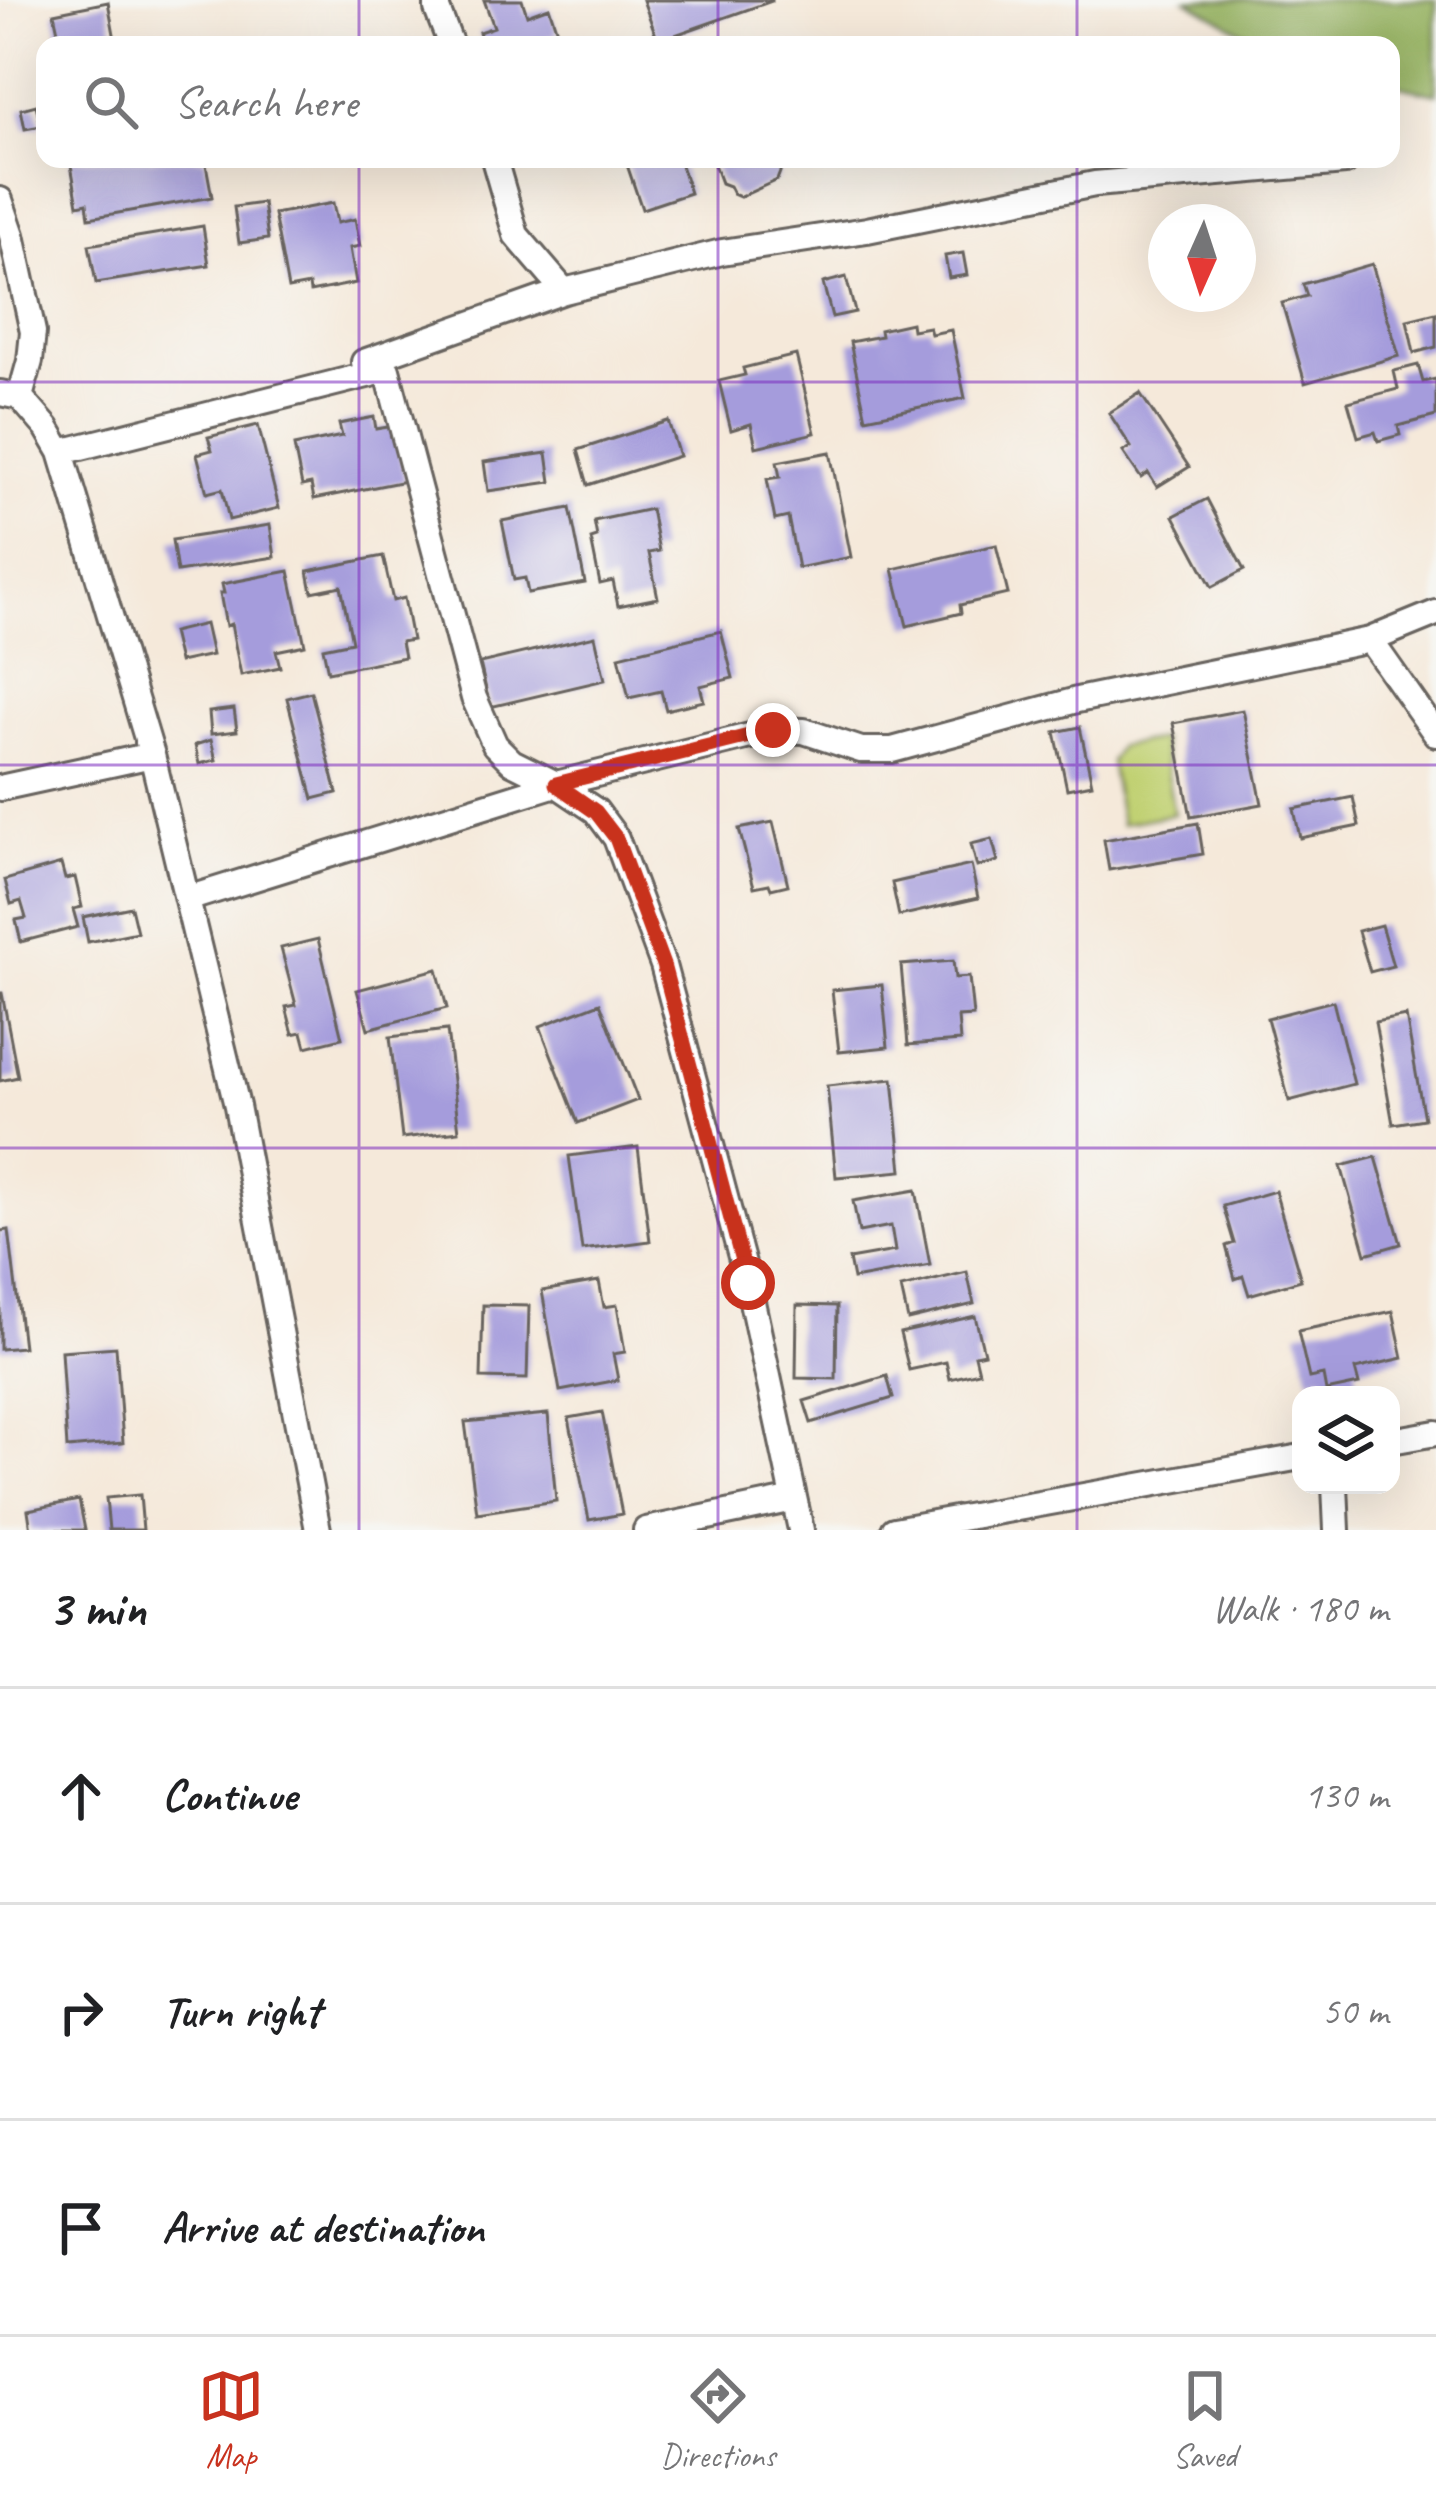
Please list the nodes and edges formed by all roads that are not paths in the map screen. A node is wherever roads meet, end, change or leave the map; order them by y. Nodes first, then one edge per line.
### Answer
1 (437, 0) edge
2 (448, 36) edge
3 (497, 168) edge
4 (1277, 168) edge
5 (0, 200) edge
6 (564, 291) junction
7 (10, 395) edge
8 (61, 452) junction
9 (1436, 613) edge
10 (1370, 640) junction
11 (1436, 734) edge
12 (152, 755) junction
13 (556, 784) junction
14 (0, 788) edge
15 (187, 899) junction
16 (1436, 1433) edge
17 (1400, 1439) edge
18 (1292, 1459) edge
19 (1335, 1494) edge
20 (794, 1499) junction
21 (318, 1530) edge
22 (646, 1530) edge
23 (801, 1530) edge
24 (894, 1530) edge
25 (1337, 1530) edge

1 - 2 street
3 - 6 street
4 - 6 street
5 - 7 street
6 - 8 street
7 - 8 street
8 - 12 street
8 - 13 street
9 - 10 street
10 - 11 street
10 - 13 street
12 - 14 street
12 - 15 street
13 - 15 street
13 - 20 street
15 - 21 street
16 - 17 street
18 - 24 street
19 - 25 street
20 - 22 street
20 - 23 street

